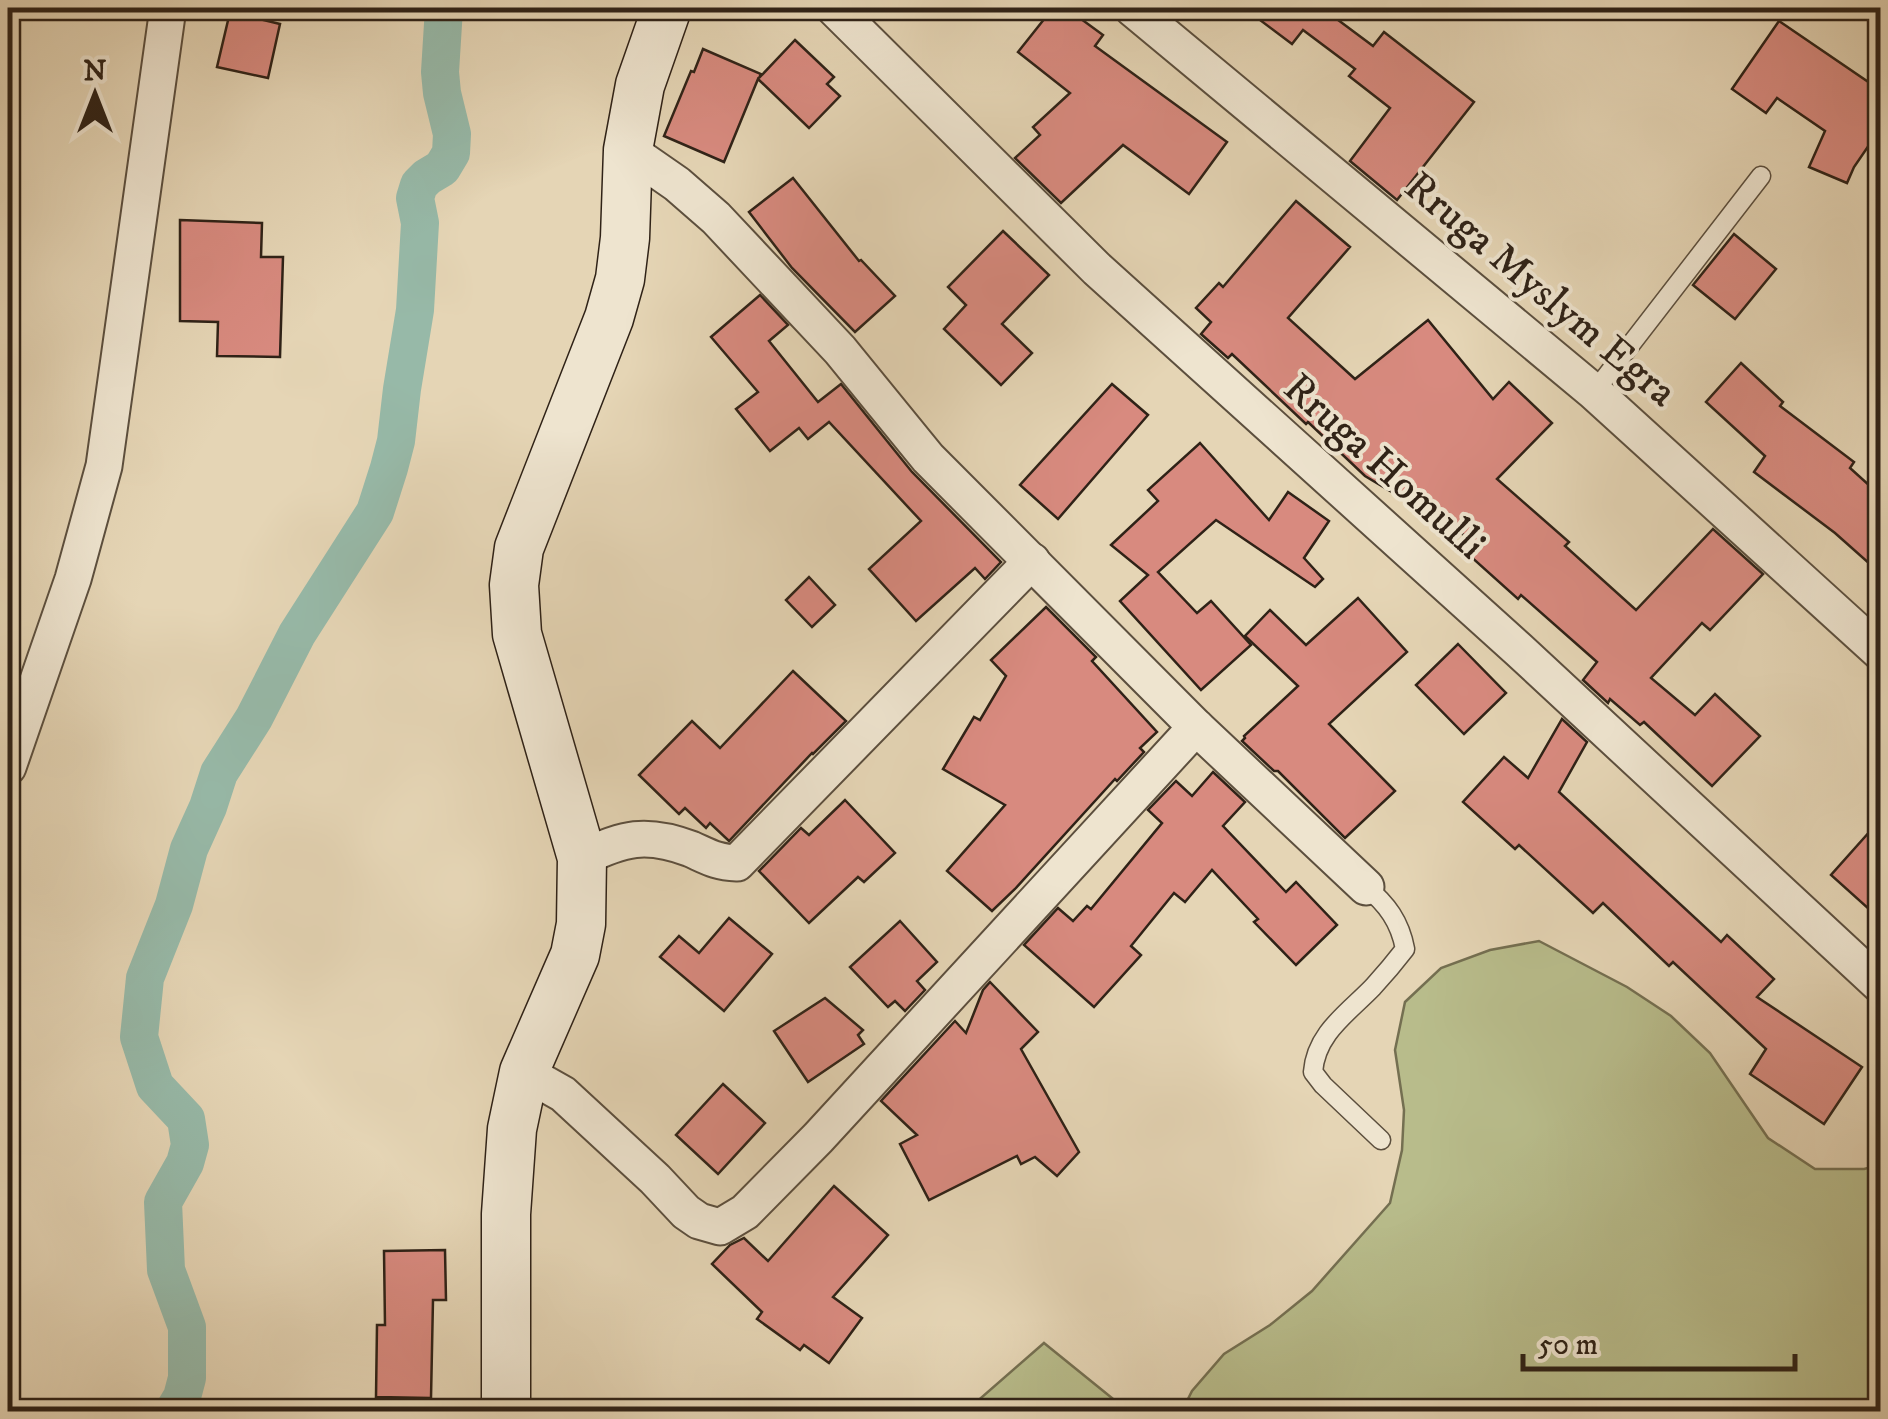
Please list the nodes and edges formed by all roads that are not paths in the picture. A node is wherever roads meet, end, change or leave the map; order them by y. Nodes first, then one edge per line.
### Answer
1 (168, 8) edge
2 (667, 8) edge
3 (834, 8) edge
4 (1132, 8) edge
5 (628, 150) junction
6 (1761, 176) dead end
7 (1594, 392) junction
8 (1032, 561) junction
9 (1880, 652) edge
10 (1196, 727) junction
11 (8, 767) edge
12 (582, 858) junction
13 (1366, 887) joint
14 (1880, 986) edge
15 (524, 1072) junction
16 (1381, 1140) dead end
17 (506, 1412) edge

1 - 11 street
2 - 5 street
3 - 14 street, Rruga Homulli
4 - 7 street, Rruga Myslym Egra
5 - 8 street
5 - 12 street
6 - 7 lane
7 - 9 street, Rruga Myslym Egra
8 - 10 street
8 - 12 street
10 - 13 street
10 - 15 street
12 - 15 street
13 - 16 lane
15 - 17 street

